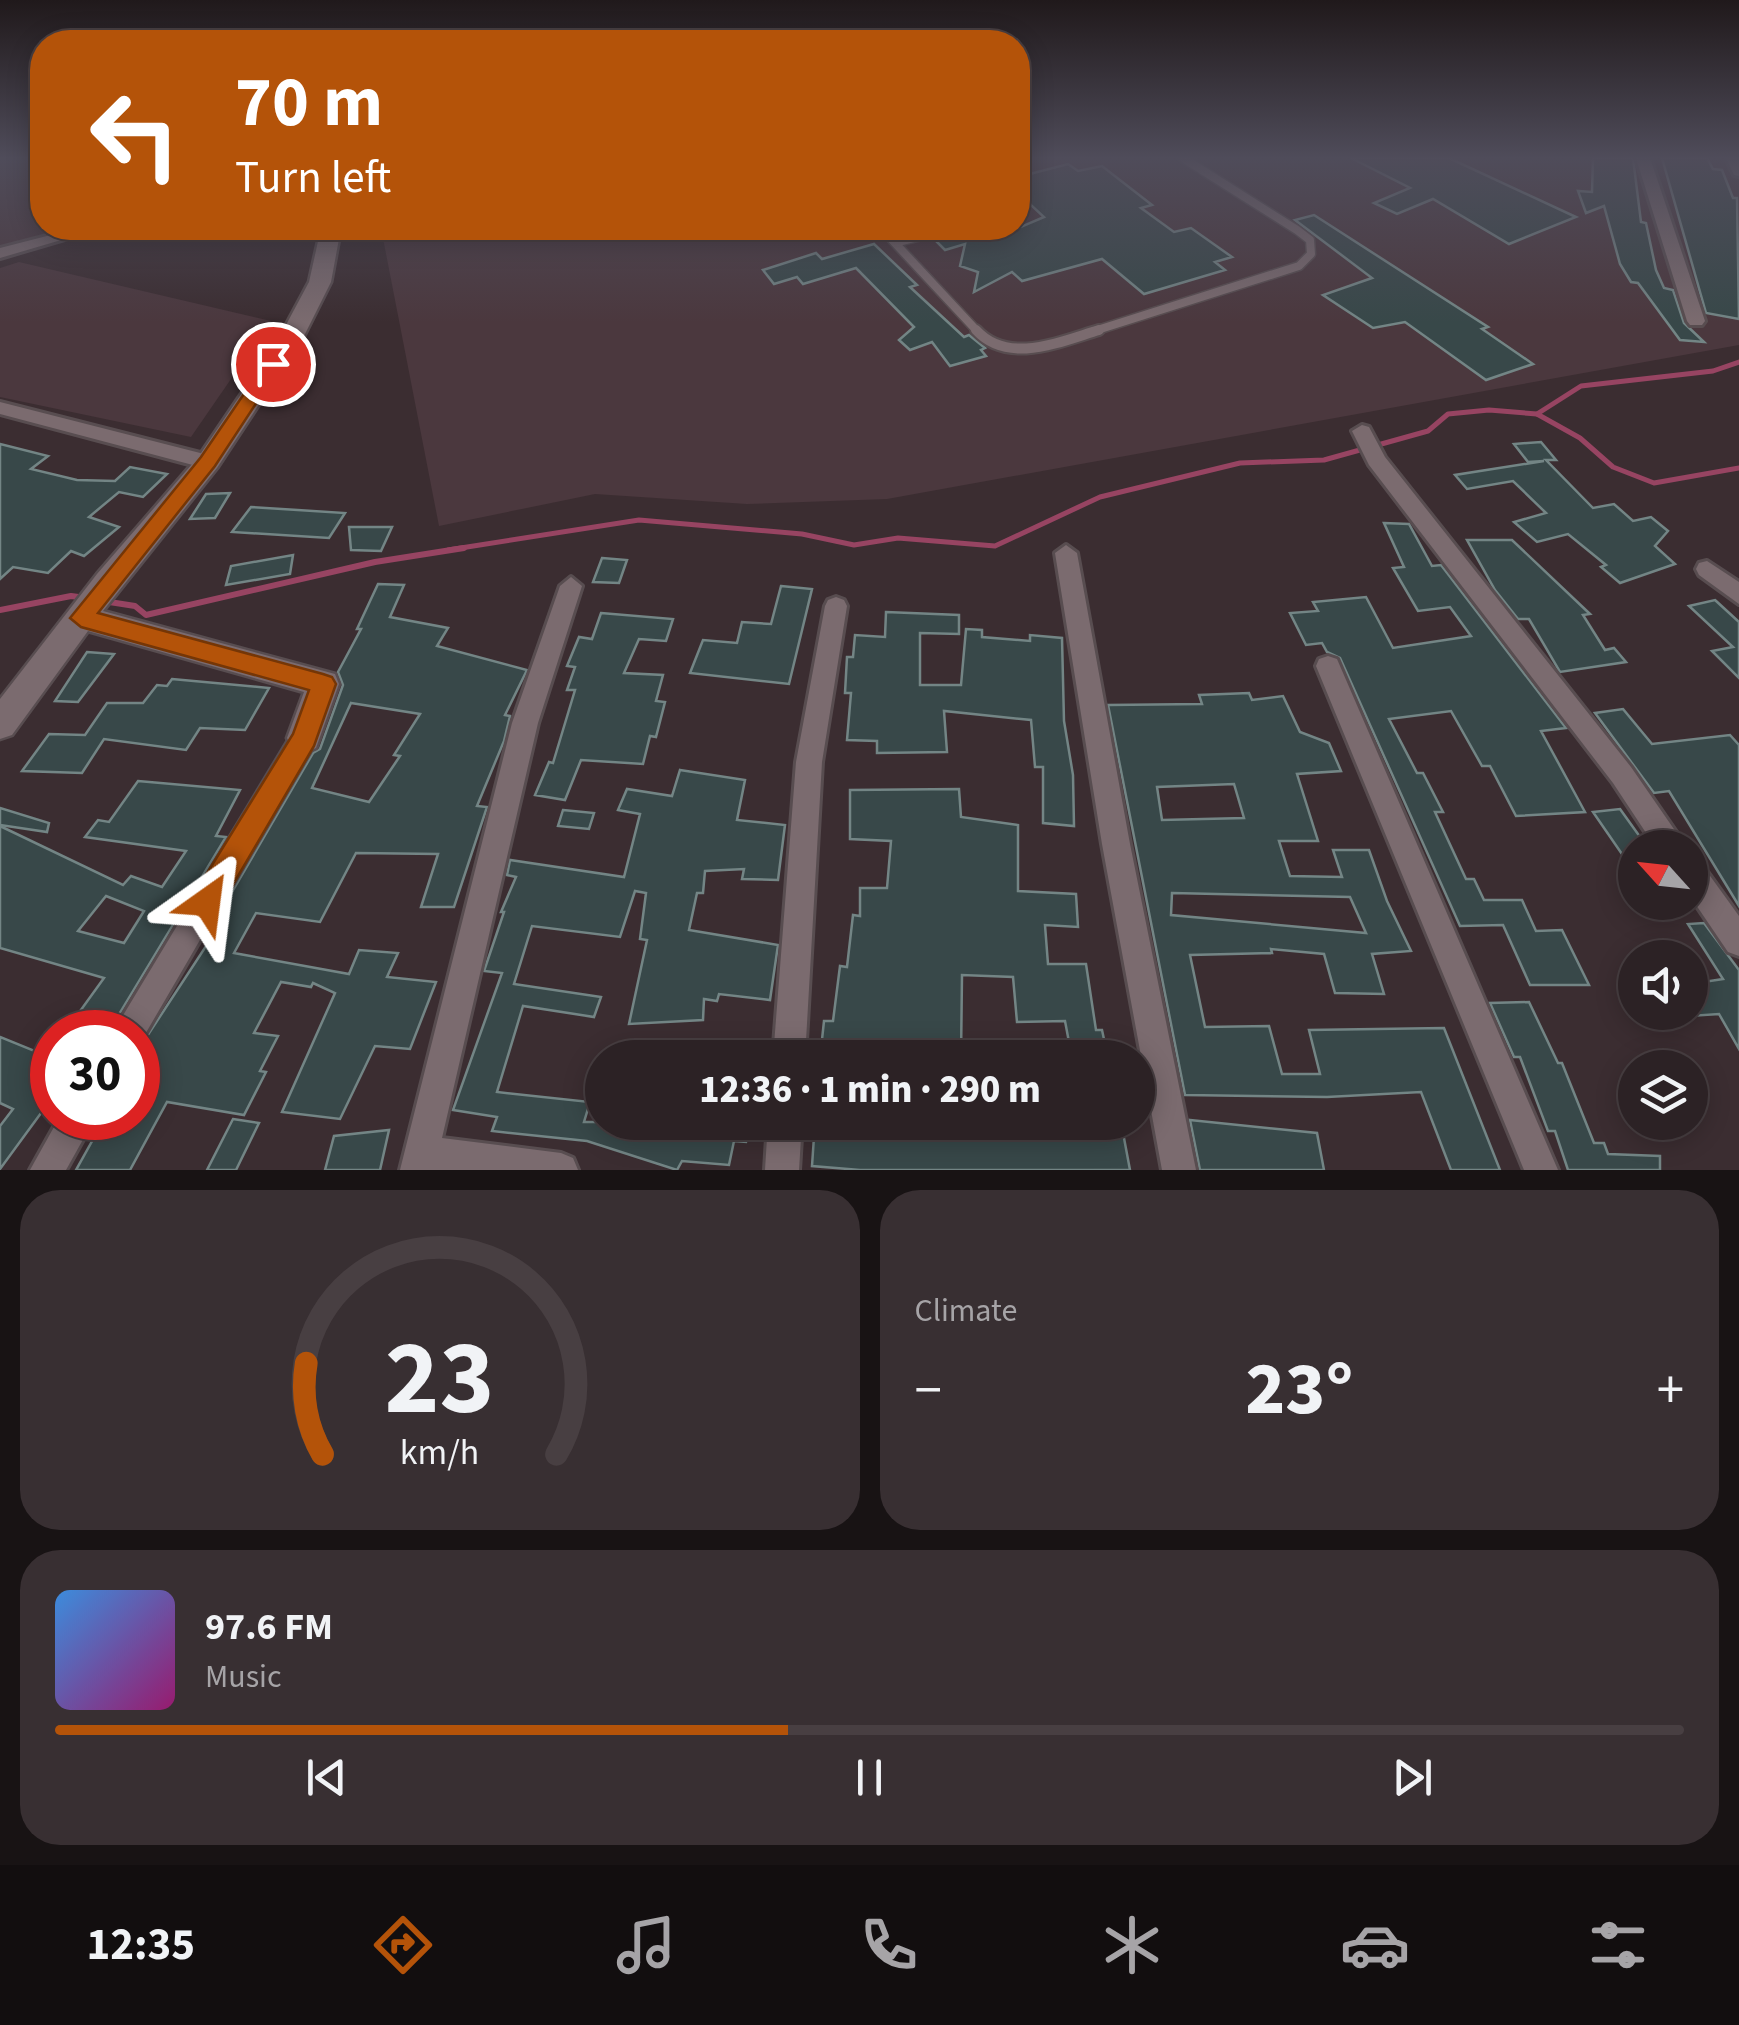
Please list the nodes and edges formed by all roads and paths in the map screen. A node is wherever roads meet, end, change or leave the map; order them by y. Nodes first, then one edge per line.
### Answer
1 (1269, 213) edge
2 (1660, 213) edge
3 (49, 240) edge
4 (329, 240) edge
5 (896, 240) edge
6 (906, 240) edge
7 (898, 242) junction
8 (0, 253) edge
9 (1696, 322) dead end
10 (0, 408) edge
11 (1362, 432) dead end
12 (208, 462) junction
13 (1066, 553) dead end
14 (1707, 569) dead end
15 (571, 586) dead end
16 (1739, 596) edge
17 (836, 606) dead end
18 (81, 618) junction
19 (1328, 666) dead end
20 (0, 724) edge
21 (304, 738) joint
22 (1660, 830) edge
23 (1708, 897) edge
24 (1739, 941) edge
25 (142, 1010) edge
26 (791, 1040) edge
27 (65, 1140) edge
28 (784, 1140) edge
29 (419, 1162) edge
30 (48, 1170) edge
31 (561, 1170) edge
32 (782, 1170) edge
33 (1179, 1170) edge
34 (1541, 1170) edge

1 - 7 lane
2 - 9 street
3 - 8 street
4 - 12 street
5 - 7 lane
6 - 7 lane
10 - 12 street
11 - 22 street
12 - 18 street
13 - 33 street
14 - 16 street
15 - 29 street
17 - 26 street
18 - 20 street
18 - 21 street
19 - 34 street
21 - 25 street
23 - 24 street
27 - 30 street
28 - 32 street
29 - 31 street

